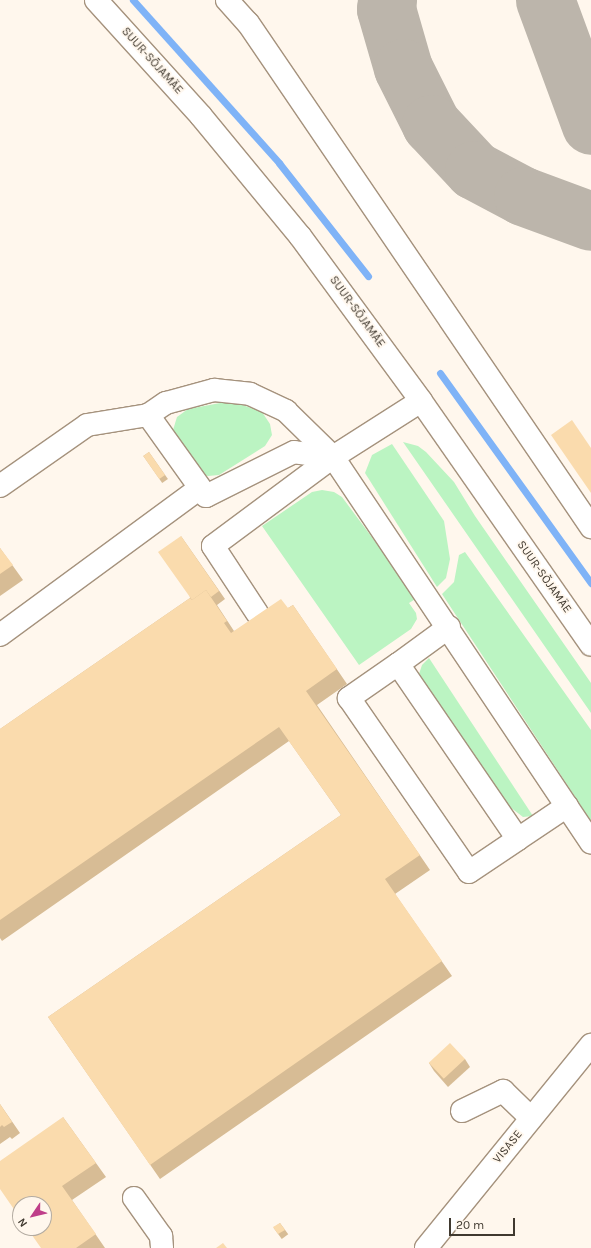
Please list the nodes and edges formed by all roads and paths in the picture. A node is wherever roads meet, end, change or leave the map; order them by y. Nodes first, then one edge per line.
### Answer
1 (96, 0) edge
2 (227, 0) edge
3 (421, 401) junction
4 (148, 415) junction
5 (333, 457) junction
6 (0, 486) edge
7 (200, 488) junction
8 (591, 527) edge
9 (257, 613) edge
10 (449, 627) junction
11 (0, 635) edge
12 (591, 645) edge
13 (398, 664) junction
14 (567, 806) junction
15 (518, 839) junction
16 (591, 843) edge
17 (591, 1045) edge
18 (462, 1110) dead end
19 (532, 1118) junction
20 (134, 1198) dead end
21 (162, 1248) edge
22 (426, 1248) edge

1 - 3 main road, SUUR-SÕJAMÄE
2 - 8 main road
3 - 5 main road
3 - 12 main road, SUUR-SÕJAMÄE
4 - 5 main road
4 - 6 main road
4 - 7 main road
5 - 7 main road
5 - 9 main road
5 - 10 main road
7 - 11 main road
10 - 13 main road
10 - 14 main road
13 - 15 main road
13 - 15 main road
14 - 15 main road
14 - 16 main road
17 - 19 main road, VISASE
18 - 19 main road
19 - 22 main road, VISASE
20 - 21 main road

